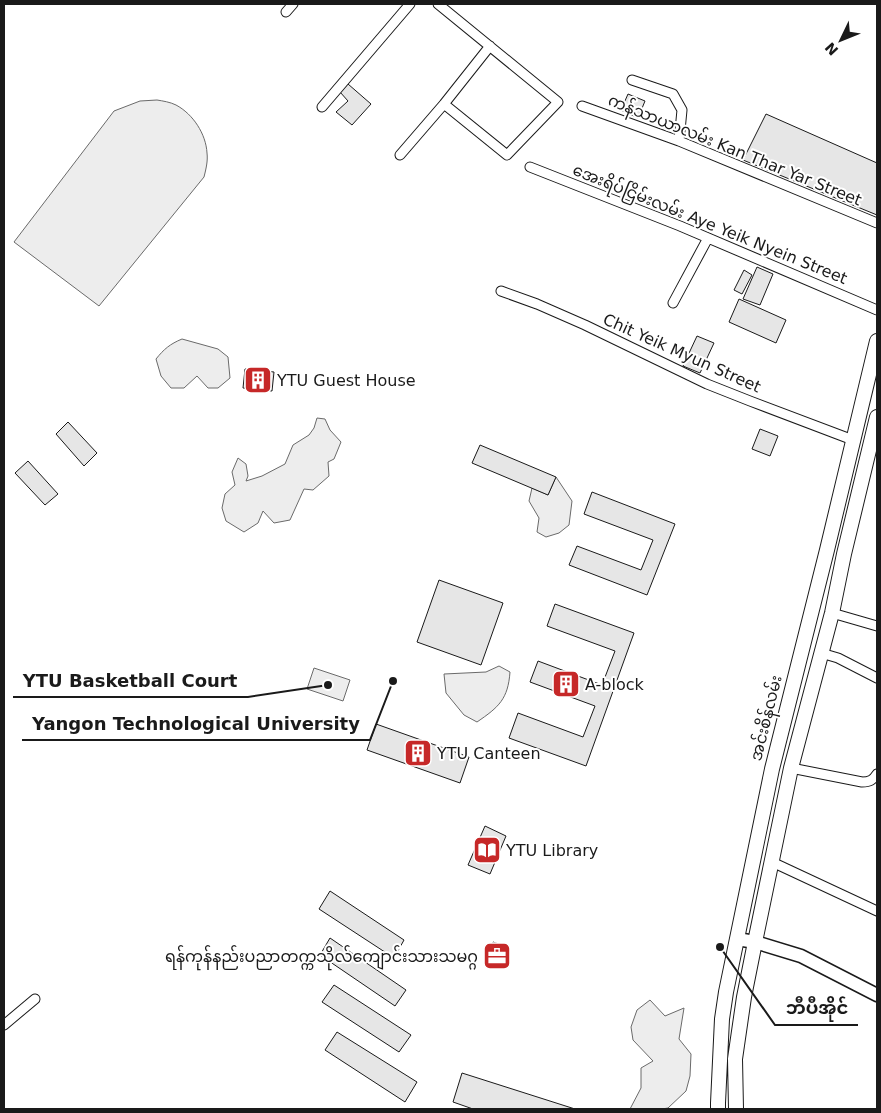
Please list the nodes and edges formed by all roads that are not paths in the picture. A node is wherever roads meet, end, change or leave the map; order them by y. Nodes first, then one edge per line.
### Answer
1 (293, 4) edge
2 (410, 4) edge
3 (438, 4) edge
4 (286, 12) dead end
5 (490, 46) junction
6 (632, 80) dead end
7 (444, 104) junction
8 (582, 106) dead end
9 (322, 107) dead end
10 (679, 142) junction
11 (400, 155) dead end
12 (530, 167) dead end
13 (877, 222) edge
14 (708, 238) junction
15 (501, 290) dead end
16 (673, 303) dead end
17 (877, 310) edge
18 (877, 341) edge
19 (877, 417) edge
20 (853, 440) junction
21 (874, 442) edge
22 (832, 613) junction
23 (877, 626) edge
24 (821, 653) junction
25 (877, 678) edge
26 (791, 768) junction
27 (877, 774) edge
28 (772, 862) junction
29 (877, 910) edge
30 (737, 939) junction
31 (755, 942) junction
32 (877, 995) edge
33 (35, 999) dead end
34 (4, 1025) edge
35 (718, 1109) edge
36 (737, 1109) edge

1 - 4 street
2 - 9 street
3 - 5 street
5 - 7 street
5 - 7 street
6 - 10 street
7 - 11 street
8 - 10 street, ကန်သာယာလမ်း Kan Thar Yar Street
10 - 13 street, ကန်သာယာလမ်း Kan Thar Yar Street
12 - 14 street, အေးရိပ်ငြိမ်းလမ်း Aye Yeik Nyein Street
14 - 16 street
14 - 17 street, အေးရိပ်ငြိမ်းလမ်း Aye Yeik Nyein Street
15 - 20 street, Chit Yeik Myun Street
18 - 20 main road, အင်းစိန်လမ်း
19 - 21 main road
20 - 30 main road, အင်းစိန်လမ်း
21 - 22 main road
22 - 23 street
22 - 24 main road
24 - 25 street
24 - 26 main road
26 - 27 street
26 - 28 main road
28 - 29 street
28 - 31 main road
30 - 31 main road
30 - 35 main road, အင်းစိန်လမ်း
31 - 32 main road
31 - 36 main road
33 - 34 street

